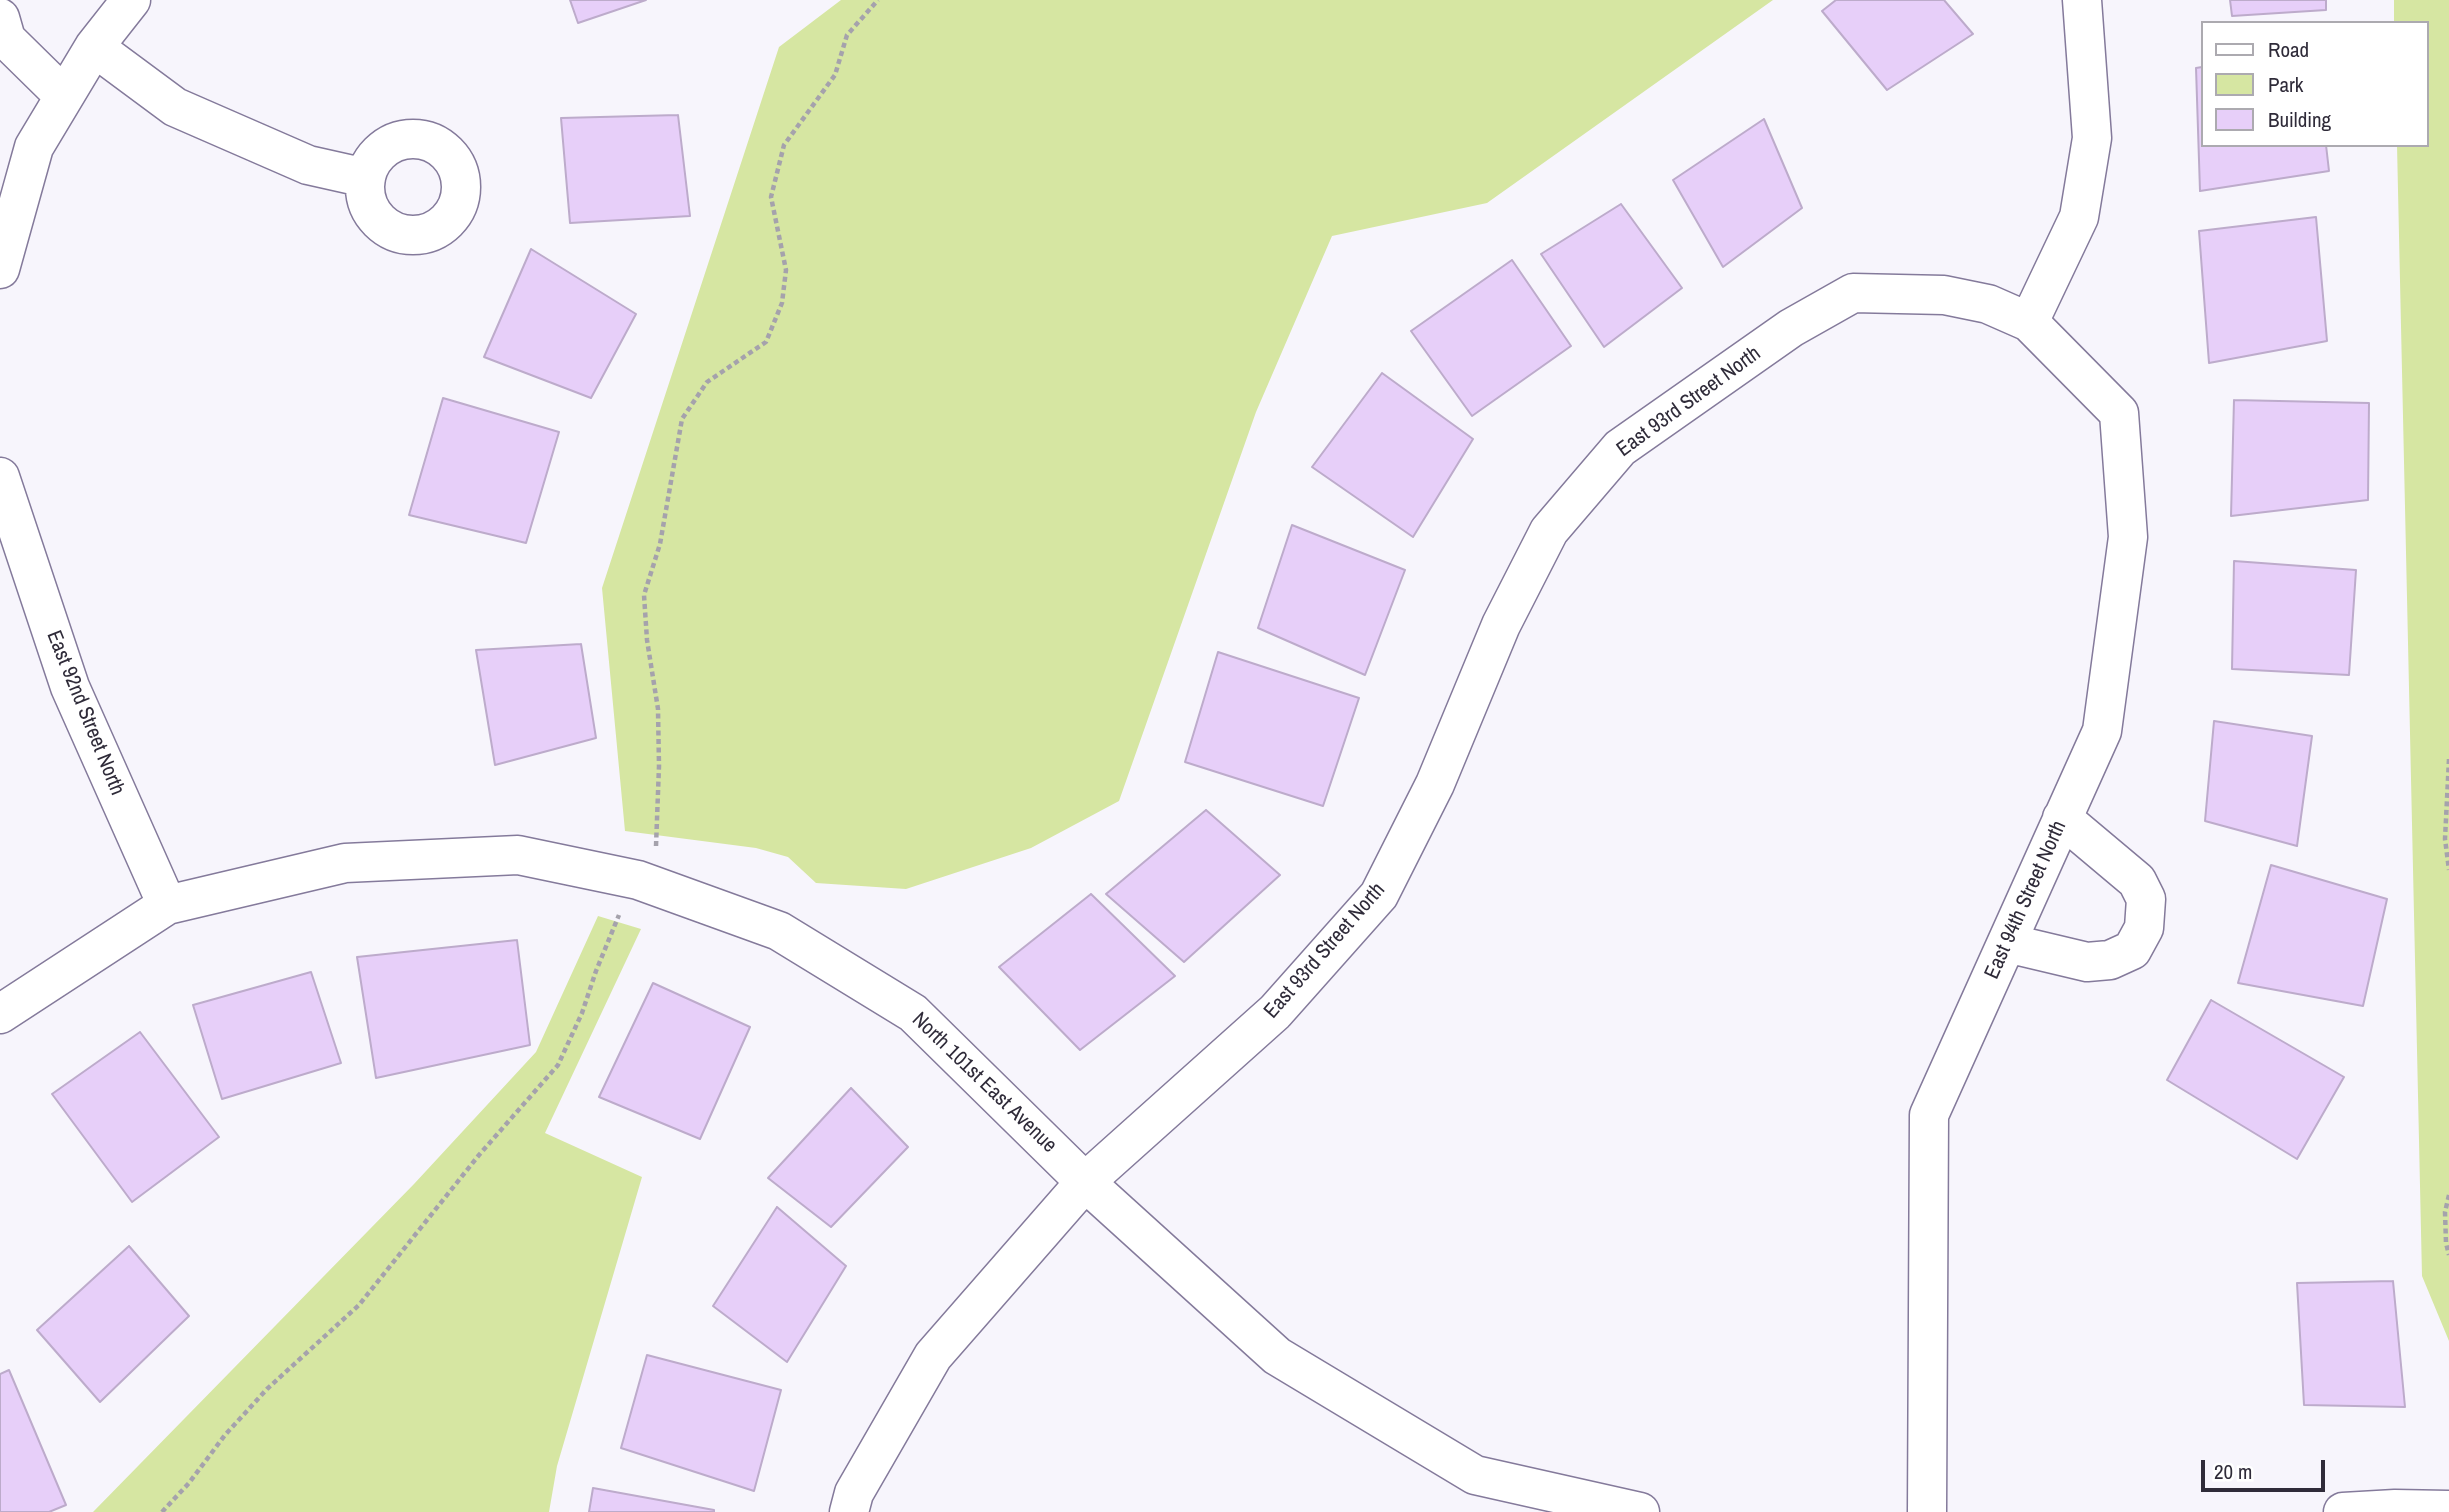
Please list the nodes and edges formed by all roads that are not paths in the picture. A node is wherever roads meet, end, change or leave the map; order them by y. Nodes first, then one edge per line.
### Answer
1 (2082, 0) edge
2 (129, 1) edge
3 (0, 18) edge
4 (94, 47) junction
5 (65, 96) junction
6 (366, 178) dead end
7 (0, 269) edge
8 (2029, 322) junction
9 (0, 477) edge
10 (2062, 818) junction
11 (167, 905) junction
12 (2007, 943) junction
13 (0, 1014) edge
14 (1085, 1182) junction
15 (2449, 1510) edge
16 (849, 1512) edge
17 (1640, 1512) edge
18 (1927, 1512) edge
19 (2343, 1512) edge

1 - 8 street
2 - 4 street
3 - 5 street
4 - 5 street
4 - 6 street
5 - 7 street
8 - 10 street, East 94th Street North
8 - 14 street, East 93rd Street North
9 - 11 street, East 92nd Street North
10 - 12 street, East 94th Street North
10 - 12 street
11 - 13 street, North 101st East Avenue
11 - 14 street, North 101st East Avenue
12 - 18 street, East 94th Street North
14 - 16 street, East 93rd Street North
14 - 17 street, North 101st East Avenue
15 - 19 street

